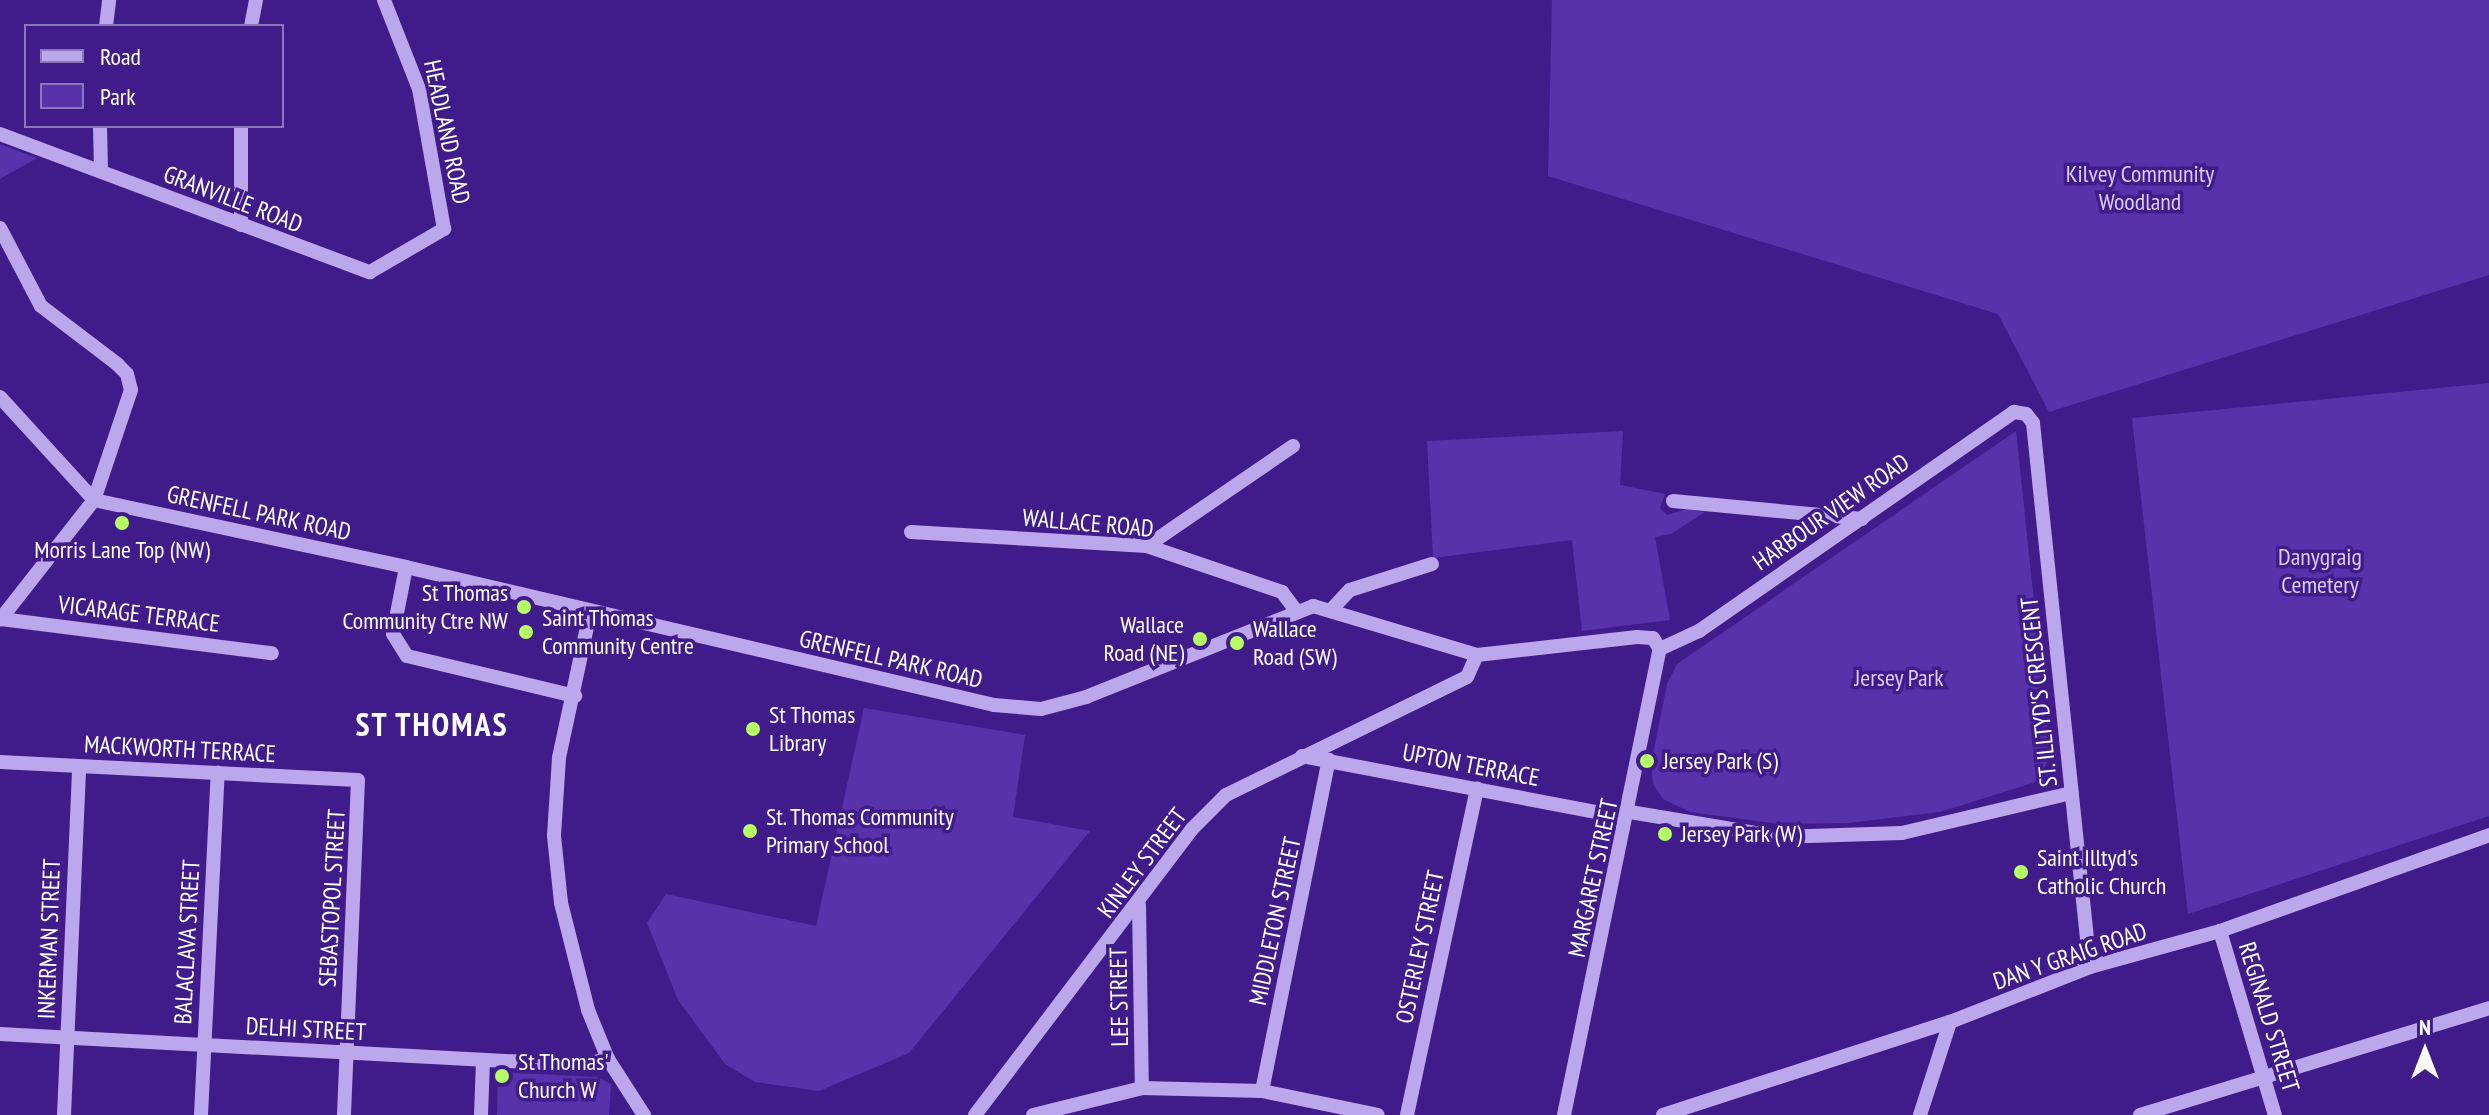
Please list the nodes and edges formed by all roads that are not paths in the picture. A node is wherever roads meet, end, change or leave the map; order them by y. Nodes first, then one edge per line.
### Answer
1 (109, 0) edge
2 (256, 0) edge
3 (384, 0) edge
4 (106, 24) edge
5 (251, 24) edge
6 (100, 128) edge
7 (241, 128) edge
8 (0, 134) edge
9 (101, 171) junction
10 (241, 225) junction
11 (0, 228) edge
12 (444, 229) joint
13 (0, 397) edge
14 (2026, 414) joint
15 (1293, 446) dead end
16 (94, 500) junction
17 (1673, 501) dead end
18 (1862, 519) junction
19 (911, 532) dead end
20 (1147, 546) junction
21 (1432, 564) dead end
22 (406, 567) junction
23 (1295, 609) junction
24 (1332, 609) junction
25 (590, 613) junction
26 (0, 619) edge
27 (1660, 649) junction
28 (272, 653) dead end
29 (1477, 655) junction
30 (575, 696) junction
31 (1302, 756) junction
32 (1329, 760) junction
33 (0, 762) edge
34 (79, 766) junction
35 (218, 772) junction
36 (358, 780) joint
37 (1477, 788) junction
38 (2071, 793) junction
39 (1630, 812) junction
40 (2489, 835) edge
41 (1139, 905) junction
42 (2220, 931) junction
43 (2090, 967) junction
44 (2489, 1008) edge
45 (1950, 1022) junction
46 (0, 1034) edge
47 (67, 1038) junction
48 (204, 1046) junction
49 (346, 1054) junction
50 (608, 1059) junction
51 (483, 1060) junction
52 (2265, 1077) junction
53 (1142, 1088) junction
54 (1262, 1091) junction
55 (1707, 1099) junction
56 (635, 1111) edge
57 (64, 1115) edge
58 (201, 1115) edge
59 (344, 1115) edge
60 (481, 1115) edge
61 (975, 1115) edge
62 (1033, 1115) edge
63 (1378, 1115) edge
64 (1407, 1115) edge
65 (1564, 1115) edge
66 (1663, 1115) edge
67 (1704, 1115) edge
68 (1920, 1115) edge
69 (2140, 1115) edge
70 (2275, 1115) edge

1 - 4 street
2 - 5 street
3 - 12 street, HEADLAND ROAD
6 - 9 street
7 - 10 street
8 - 9 street, GRANVILLE ROAD
9 - 10 street, GRANVILLE ROAD
10 - 12 street, GRANVILLE ROAD
11 - 16 street
13 - 16 street
14 - 18 street, HARBOUR VIEW ROAD
14 - 38 street, ST. ILLTYD'S CRESCENT
15 - 20 street
16 - 22 street, GRENFELL PARK ROAD
16 - 26 street
17 - 18 street
18 - 27 street, HARBOUR VIEW ROAD
19 - 20 street, WALLACE ROAD
20 - 23 street, WALLACE ROAD
21 - 24 street
22 - 25 street, GRENFELL PARK ROAD
22 - 30 street
23 - 24 street, GRENFELL PARK ROAD
23 - 25 street, GRENFELL PARK ROAD
24 - 29 street, GRENFELL PARK ROAD
25 - 30 street
26 - 28 street, VICARAGE TERRACE
27 - 29 street, GRENFELL PARK ROAD
27 - 39 street, MARGARET STREET
29 - 31 street, KINLEY STREET
30 - 50 street
31 - 32 street, UPTON TERRACE
31 - 41 street, KINLEY STREET
32 - 37 street, UPTON TERRACE
32 - 54 street, MIDDLETON STREET
33 - 34 street, MACKWORTH TERRACE
34 - 35 street, MACKWORTH TERRACE
34 - 47 street, INKERMAN STREET
35 - 36 street, MACKWORTH TERRACE
35 - 48 street, BALACLAVA STREET
36 - 49 street, SEBASTOPOL STREET
37 - 39 street, UPTON TERRACE
37 - 64 street, OSTERLEY STREET
38 - 39 street, UPTON TERRACE
38 - 43 street, ST. ILLTYD'S CRESCENT
39 - 65 street, MARGARET STREET
40 - 42 street, DAN Y GRAIG ROAD
41 - 53 street, LEE STREET
41 - 61 street, KINLEY STREET
42 - 43 street, DAN Y GRAIG ROAD
42 - 52 street, REGINALD STREET
43 - 45 street, DAN Y GRAIG ROAD
44 - 52 street
45 - 55 street, DAN Y GRAIG ROAD
45 - 68 street
46 - 47 street, DELHI STREET
47 - 48 street, DELHI STREET
47 - 57 street, INKERMAN STREET
48 - 49 street, DELHI STREET
48 - 58 street, BALACLAVA STREET
49 - 51 street, DELHI STREET
49 - 59 street, SEBASTOPOL STREET
50 - 51 street, DELHI STREET
50 - 56 street
51 - 60 street
52 - 69 street
52 - 70 street, REGINALD STREET
53 - 54 street
53 - 62 street
54 - 63 street
55 - 66 street, DAN Y GRAIG ROAD
55 - 67 street

